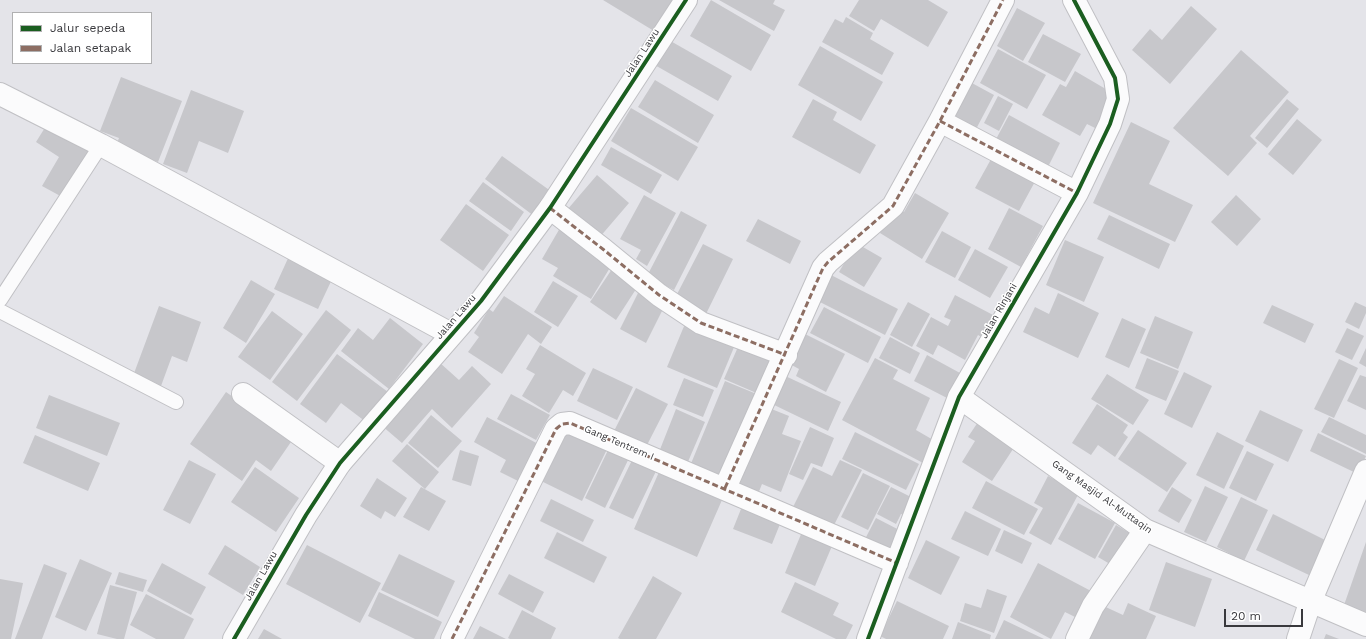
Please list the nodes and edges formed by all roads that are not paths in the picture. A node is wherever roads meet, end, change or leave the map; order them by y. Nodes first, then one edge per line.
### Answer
1 (686, 0) edge
2 (1003, 0) edge
3 (1074, 0) edge
4 (0, 94) edge
5 (940, 121) junction
6 (102, 145) junction
7 (1077, 193) junction
8 (550, 208) junction
9 (0, 300) edge
10 (0, 311) edge
11 (451, 334) junction
12 (786, 355) junction
13 (243, 394) dead end
14 (959, 397) junction
15 (176, 402) dead end
16 (340, 463) junction
17 (1366, 471) edge
18 (725, 488) junction
19 (1145, 530) junction
20 (897, 563) junction
21 (1311, 600) junction
22 (1366, 625) edge
23 (234, 639) edge
24 (452, 639) edge
25 (868, 639) edge
26 (1076, 639) edge
27 (1298, 639) edge

1 - 8 street, Jalan Lawu
2 - 5 street
3 - 7 street, Jalan Rinjani
4 - 6 street
5 - 7 street
5 - 12 street
6 - 9 lane
6 - 11 street
7 - 14 street, Jalan Rinjani
8 - 11 street, Jalan Lawu
8 - 12 street
10 - 15 lane
11 - 16 street, Jalan Lawu
12 - 18 street
13 - 16 street
14 - 19 street, Gang Masjid Al-Muttaqin
14 - 20 street, Jalan Rinjani
16 - 23 street, Jalan Lawu
17 - 21 street
18 - 20 street, Gang Tentrem I
18 - 24 street, Gang Tentrem I
19 - 21 street, Gang Masjid Al-Muttaqin
19 - 26 street
20 - 25 street, Jalan Rinjani
21 - 22 street, Gang Masjid Al-Muttaqin
21 - 27 street

